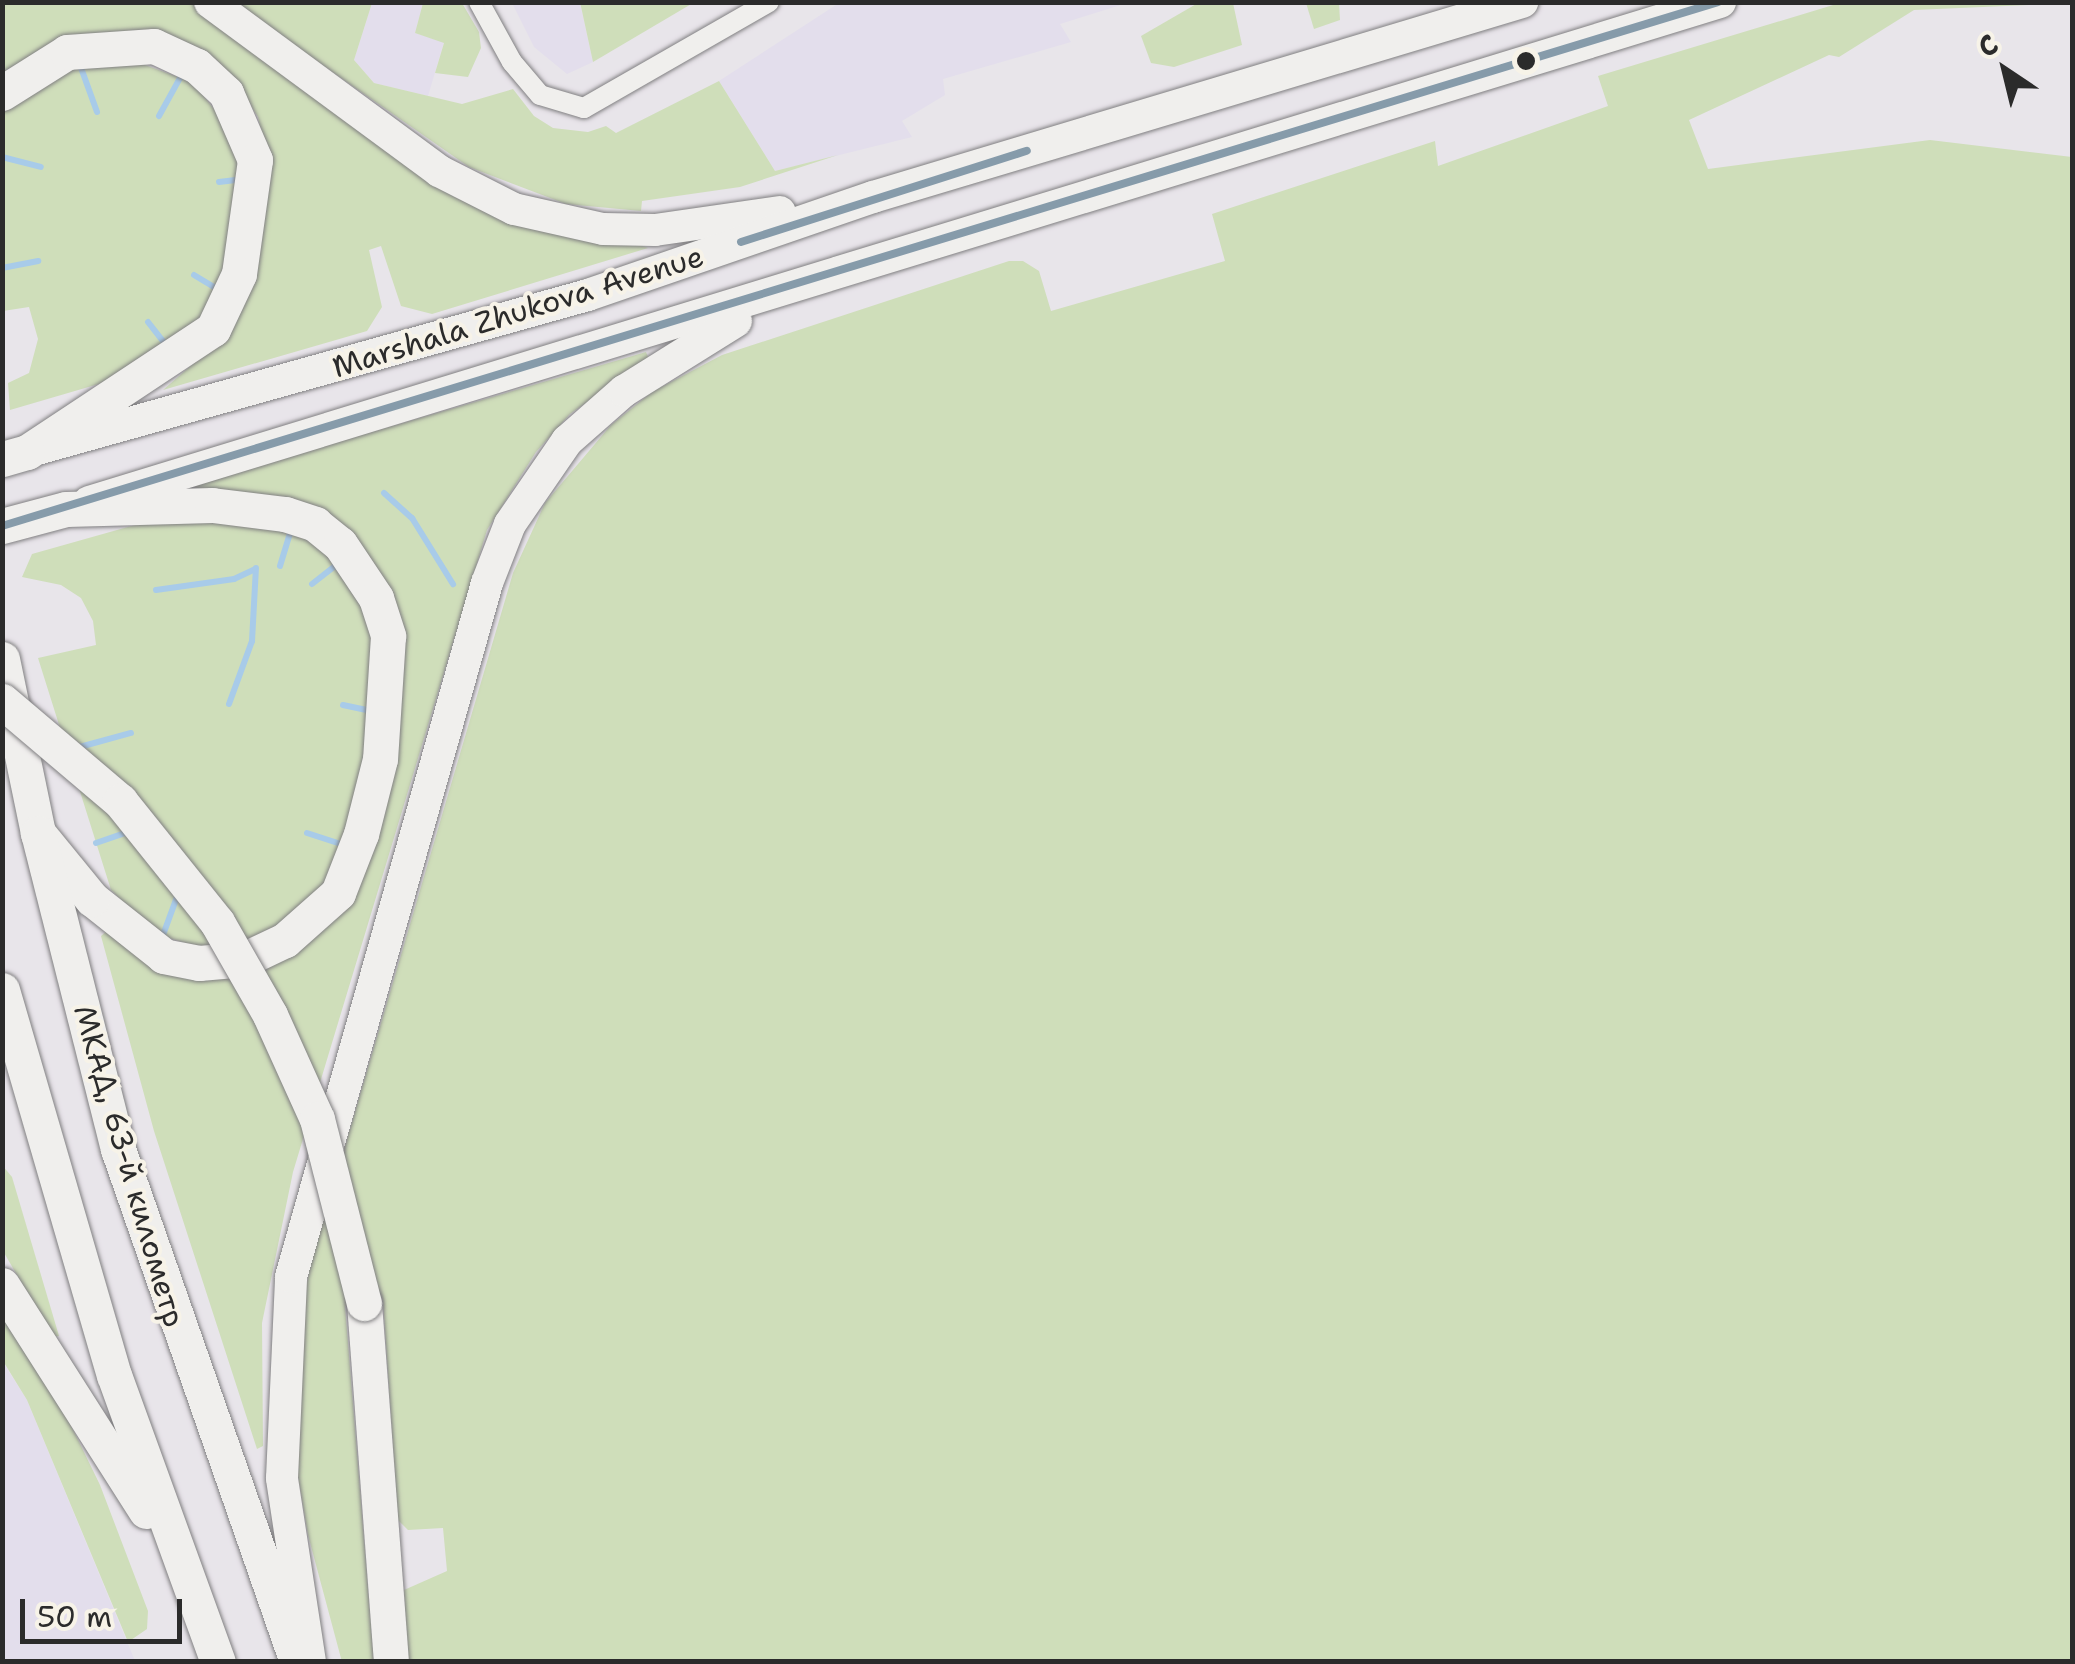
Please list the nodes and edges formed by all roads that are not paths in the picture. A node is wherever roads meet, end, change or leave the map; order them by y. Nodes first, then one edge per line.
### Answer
1 (210, 2) edge
2 (479, 2) edge
3 (769, 2) edge
4 (1522, 2) edge
5 (1720, 2) edge
6 (2, 93) edge
7 (873, 197) junction
8 (821, 281) junction
9 (14, 456) edge
10 (66, 509) junction
11 (2, 526) edge
12 (2, 659) edge
13 (2, 701) edge
14 (38, 833) junction
15 (2, 990) edge
16 (2, 1285) edge
17 (188, 1580) junction
18 (218, 1662) edge
19 (298, 1662) edge
20 (310, 1662) edge
21 (391, 1662) edge

1 - 7 main road
2 - 3 street
4 - 7 main road, Marshala Zhukova Avenue
5 - 8 main road, Marshala Zhukova Avenue
6 - 9 highway
7 - 9 main road, Marshala Zhukova Avenue
8 - 10 main road, Marshala Zhukova Avenue
8 - 20 main road
10 - 11 highway
10 - 14 highway
12 - 14 highway, МКАД, 63-й километр
13 - 21 highway, bridge
14 - 19 highway, МКАД, 63-й километр
15 - 17 highway
16 - 17 highway
17 - 18 highway

